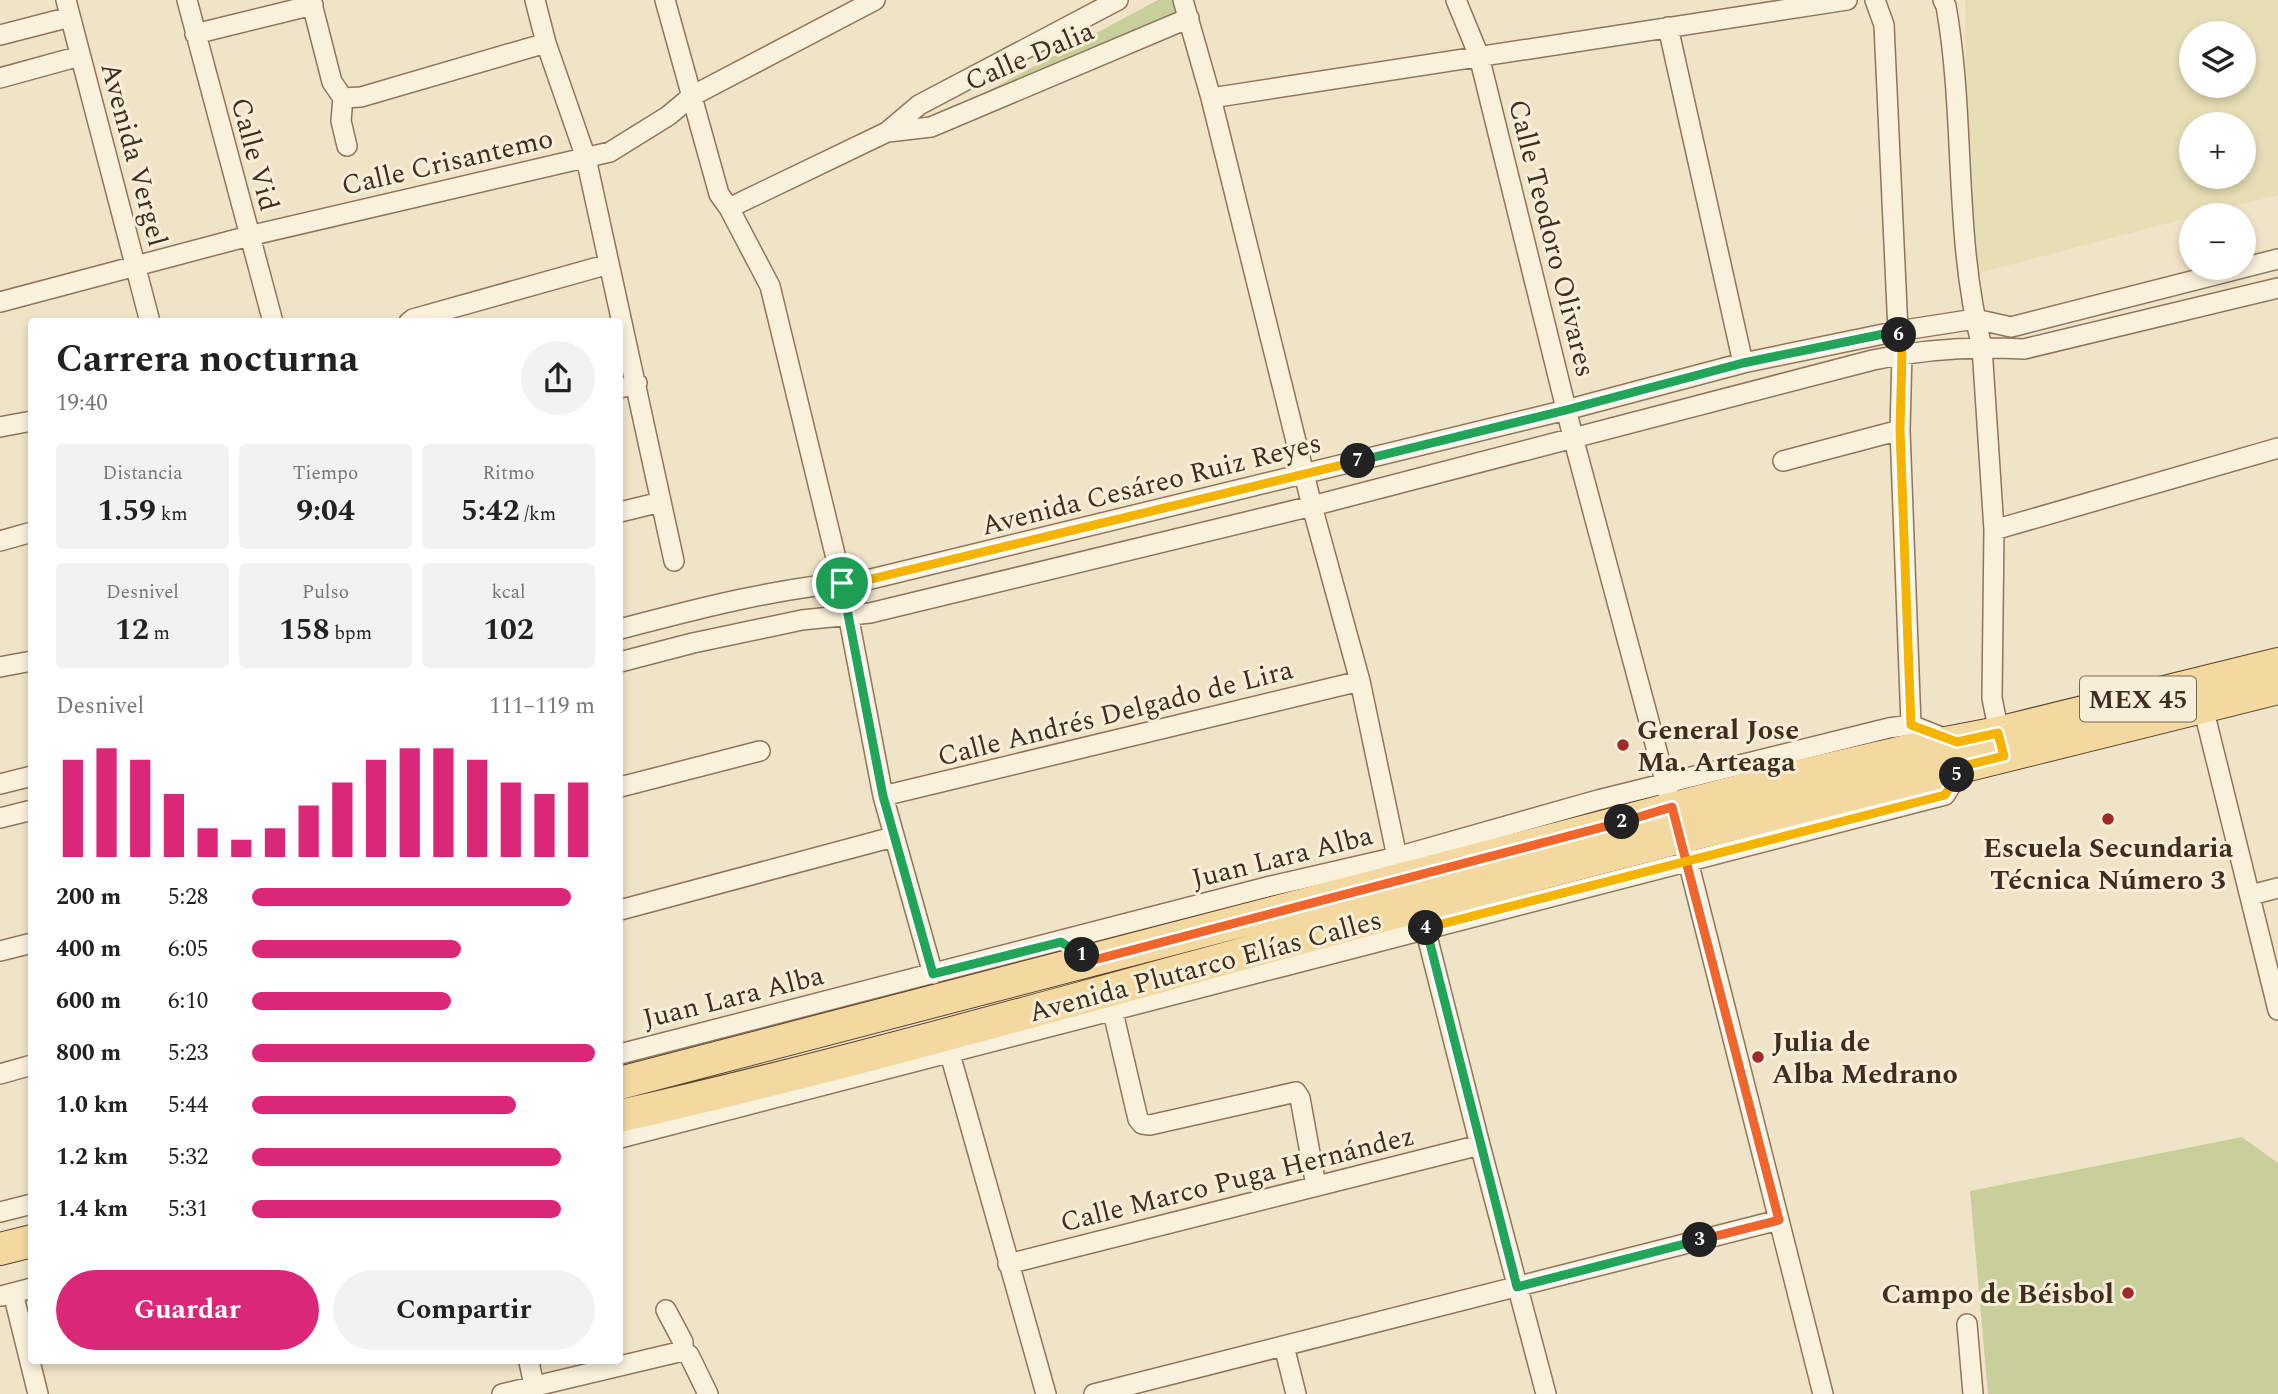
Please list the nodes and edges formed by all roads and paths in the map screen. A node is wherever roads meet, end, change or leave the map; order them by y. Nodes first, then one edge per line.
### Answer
1 (187, 0) edge
2 (535, 0) edge
3 (665, 0) edge
4 (875, 0) edge
5 (1118, 0) edge
6 (1456, 0) edge
7 (1847, 0) edge
8 (1875, 0) edge
9 (1943, 0) edge
10 (312, 3) edge
11 (68, 8) edge
12 (1186, 9) edge
13 (1668, 27) junction
14 (195, 34) junction
15 (0, 35) edge
16 (546, 43) junction
17 (80, 56) junction
18 (1479, 56) junction
19 (0, 78) edge
20 (692, 96) junction
21 (343, 98) junction
22 (1210, 98) junction
23 (887, 132) junction
24 (347, 145) dead end
25 (586, 158) junction
26 (729, 208) junction
27 (249, 236) junction
28 (2278, 259) edge
29 (136, 264) junction
30 (609, 264) junction
31 (2278, 288) edge
32 (0, 302) edge
33 (149, 318) edge
34 (273, 318) edge
35 (418, 318) edge
36 (617, 318) edge
37 (1975, 319) junction
38 (1898, 331) junction
39 (1982, 346) junction
40 (623, 354) edge
41 (1902, 354) junction
42 (1743, 363) junction
43 (628, 386) edge
44 (1566, 410) junction
45 (28, 422) edge
46 (0, 427) edge
47 (1900, 430) junction
48 (1573, 437) junction
49 (2278, 449) edge
50 (1783, 461) dead end
51 (1305, 474) junction
52 (661, 502) junction
53 (1312, 506) junction
54 (623, 511) edge
55 (1994, 530) junction
56 (28, 533) edge
57 (0, 541) edge
58 (674, 561) dead end
59 (842, 583) junction
60 (848, 617) junction
61 (623, 628) edge
62 (623, 661) edge
63 (28, 662) edge
64 (2278, 664) edge
65 (0, 667) edge
66 (1360, 681) junction
67 (2278, 688) edge
68 (2200, 696) junction
69 (1911, 725) junction
70 (2001, 745) junction
71 (760, 751) dead end
72 (1960, 754) junction
73 (28, 777) edge
74 (0, 784) edge
75 (623, 786) edge
76 (883, 796) junction
77 (1668, 796) junction
78 (28, 811) edge
79 (0, 818) edge
80 (893, 837) junction
81 (1683, 850) junction
82 (1397, 857) junction
83 (2278, 888) edge
84 (2251, 895) junction
85 (1274, 899) junction
86 (623, 908) edge
87 (1425, 928) junction
88 (1295, 941) junction
89 (1061, 942) junction
90 (28, 944) edge
91 (0, 951) edge
92 (1090, 961) junction
93 (1268, 969) junction
94 (933, 974) junction
95 (1108, 1006) junction
96 (2278, 1010) edge
97 (668, 1042) junction
98 (623, 1053) edge
99 (950, 1054) junction
100 (28, 1066) edge
101 (0, 1074) edge
102 (652, 1074) junction
103 (623, 1082) edge
104 (635, 1113) edge
105 (691, 1120) junction
106 (623, 1137) edge
107 (1480, 1145) junction
108 (1317, 1186) junction
109 (28, 1205) edge
110 (0, 1212) edge
111 (1779, 1220) junction
112 (28, 1242) edge
113 (0, 1249) edge
114 (1008, 1264) junction
115 (28, 1268) edge
116 (11, 1287) edge
117 (1517, 1287) junction
118 (666, 1310) dead end
119 (1967, 1324) dead end
120 (1284, 1346) junction
121 (683, 1350) junction
122 (28, 1354) edge
123 (30, 1364) edge
124 (529, 1364) edge
125 (535, 1390) edge
126 (38, 1394) edge
127 (502, 1394) edge
128 (708, 1394) edge
129 (1046, 1394) edge
130 (1094, 1394) edge
131 (1296, 1394) edge
132 (1546, 1394) edge
133 (1823, 1394) edge
134 (1973, 1394) edge

1 - 14 street, Calle Vid
2 - 16 street
3 - 20 street
4 - 20 street, Calle Crisantemo
5 - 23 street, Calle Dalia
6 - 18 street, Calle Teodoro Olivares
7 - 13 street
8 - 38 street
9 - 37 street
10 - 14 street
10 - 21 street
11 - 15 street
11 - 17 street, Avenida Vergel
12 - 22 street
12 - 23 street, Calle Dalia
13 - 18 street
13 - 42 street
14 - 27 street, Calle Vid
16 - 21 street
16 - 25 street
17 - 19 street
17 - 29 street, Avenida Vergel
18 - 22 street
18 - 44 street, Calle Teodoro Olivares
20 - 25 street, Calle Crisantemo
20 - 26 street
21 - 24 street
22 - 51 street
23 - 26 street, Calle Dalia
25 - 27 street, Calle Crisantemo
25 - 30 street
26 - 59 street
27 - 29 street, Calle Crisantemo
27 - 34 street, Calle Vid
28 - 37 street
29 - 32 street, Calle Crisantemo
29 - 33 street, Avenida Vergel
30 - 35 street
30 - 36 street
31 - 39 street
37 - 38 street, Avenida Cesáreo Ruiz Reyes
37 - 39 street
38 - 41 street
38 - 42 street, Avenida Cesáreo Ruiz Reyes
39 - 41 street
39 - 55 street
40 - 43 street
41 - 47 street
41 - 48 street
42 - 44 street, Avenida Cesáreo Ruiz Reyes
43 - 52 street
44 - 48 street, Calle Teodoro Olivares
44 - 51 street, Avenida Cesáreo Ruiz Reyes
45 - 46 street
47 - 50 street
47 - 69 street
48 - 53 street
48 - 77 street, Calle Teodoro Olivares
49 - 55 street
51 - 53 street
51 - 59 street, Avenida Cesáreo Ruiz Reyes
52 - 54 street
52 - 58 street
53 - 60 street
53 - 66 street
55 - 70 street
56 - 57 street
59 - 60 street
59 - 61 street, Avenida Cesáreo Ruiz Reyes
60 - 62 street
60 - 76 street
63 - 65 street
64 - 68 main road, Avenida Plutarco Elías Calles / MEX 45
66 - 76 street, Calle Andrés Delgado de Lira
66 - 82 street
67 - 68 main road, Avenida Plutarco Elías Calles / MEX 45
68 - 70 main road, Avenida Plutarco Elías Calles / MEX 45
68 - 84 street
69 - 72 street
69 - 77 street, Juan Lara Alba
70 - 72 main road, Avenida Plutarco Elías Calles / MEX 45
71 - 75 street
72 - 77 main road, Avenida Plutarco Elías Calles / MEX 45
72 - 81 main road, Avenida Plutarco Elías Calles / MEX 45
73 - 74 street
76 - 80 street
77 - 81 street, Calle Teodoro Olivares
77 - 82 street, Juan Lara Alba
77 - 85 main road, Avenida Plutarco Elías Calles / MEX 45
78 - 79 street
80 - 86 street
80 - 94 street
81 - 87 street
81 - 88 main road, Avenida Plutarco Elías Calles / MEX 45
81 - 111 street, Calle Teodoro Olivares
82 - 85 street, Juan Lara Alba
83 - 84 street
84 - 96 street
85 - 89 street, Juan Lara Alba
85 - 92 main road, Avenida Plutarco Elías Calles / MEX 45
87 - 93 street
87 - 107 street
88 - 93 main road
88 - 95 main road, Avenida Plutarco Elías Calles / MEX 45
89 - 92 main road
89 - 94 street, Juan Lara Alba
90 - 91 street
92 - 102 main road, Avenida Plutarco Elías Calles / MEX 45
93 - 95 street
94 - 97 street, Juan Lara Alba
95 - 99 street
95 - 104 main road, Avenida Plutarco Elías Calles / MEX 45
95 - 108 street
97 - 98 street, Juan Lara Alba
97 - 102 main road
99 - 105 street
99 - 114 street
100 - 101 street
102 - 103 main road, Avenida Plutarco Elías Calles / MEX 45
104 - 105 main road
105 - 106 street
107 - 108 street, Calle Marco Puga Hernández
107 - 117 street
108 - 114 street, Calle Marco Puga Hernández
109 - 110 street
111 - 117 street
111 - 133 street, Calle Teodoro Olivares
112 - 113 main road
114 - 129 street
115 - 116 main road
116 - 122 street
117 - 120 street
117 - 132 street
118 - 121 street
119 - 134 street
120 - 130 street
120 - 131 street
121 - 125 street
121 - 128 street
123 - 126 street
124 - 125 street
125 - 127 street

